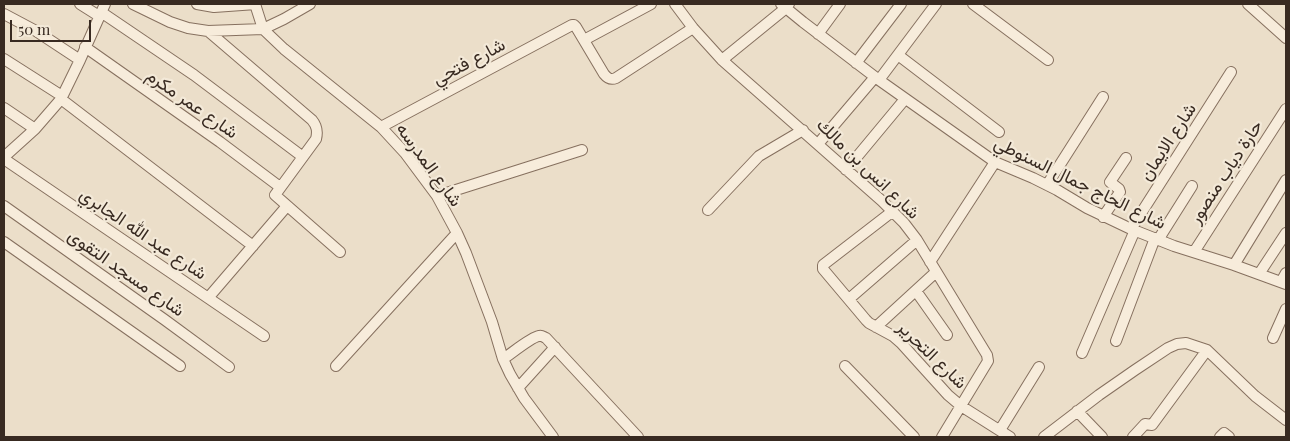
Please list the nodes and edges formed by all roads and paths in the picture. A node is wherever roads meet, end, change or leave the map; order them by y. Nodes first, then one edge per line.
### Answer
1 (80, 4) edge
2 (133, 4) edge
3 (197, 4) edge
4 (256, 4) edge
5 (310, 4) edge
6 (651, 4) edge
7 (674, 4) edge
8 (840, 4) edge
9 (901, 4) edge
10 (936, 4) edge
11 (973, 4) edge
12 (1248, 4) edge
13 (785, 5) edge
14 (101, 11) edge
15 (4, 14) edge
16 (263, 28) junction
17 (693, 28) junction
18 (208, 32) junction
19 (818, 34) junction
20 (1286, 38) edge
21 (584, 40) junction
22 (85, 48) junction
23 (898, 55) junction
24 (4, 58) edge
25 (80, 60) junction
26 (722, 60) junction
27 (1048, 60) dead end
28 (856, 63) junction
29 (1231, 72) dead end
30 (877, 79) junction
31 (1103, 97) dead end
32 (61, 98) junction
33 (905, 99) junction
34 (4, 108) edge
35 (1286, 108) edge
36 (382, 127) junction
37 (35, 130) junction
38 (803, 130) junction
39 (999, 132) dead end
40 (818, 144) junction
41 (582, 150) dead end
42 (303, 157) junction
43 (4, 158) edge
44 (1126, 158) dead end
45 (995, 162) junction
46 (846, 170) junction
47 (1286, 180) edge
48 (1047, 185) junction
49 (1192, 186) dead end
50 (277, 191) junction
51 (437, 196) junction
52 (1282, 196) edge
53 (4, 206) edge
54 (287, 206) junction
55 (708, 210) dead end
56 (893, 211) junction
57 (1104, 217) junction
58 (1133, 230) junction
59 (457, 233) junction
60 (1286, 233) edge
61 (1157, 239) junction
62 (917, 240) junction
63 (4, 242) edge
64 (253, 246) junction
65 (340, 252) dead end
66 (1194, 252) junction
67 (930, 262) junction
68 (1234, 265) junction
69 (936, 272) junction
70 (1260, 274) junction
71 (1285, 280) edge
72 (916, 291) junction
73 (208, 298) junction
74 (849, 300) junction
75 (1286, 309) edge
76 (876, 327) junction
77 (947, 335) dead end
78 (264, 336) dead end
79 (1272, 338) dead end
80 (1116, 341) dead end
81 (554, 347) junction
82 (1207, 350) junction
83 (1082, 353) dead end
84 (503, 359) junction
85 (180, 366) dead end
86 (336, 366) dead end
87 (845, 366) dead end
88 (229, 367) dead end
89 (1038, 367) dead end
90 (518, 388) junction
91 (961, 406) junction
92 (1077, 412) junction
93 (1286, 418) edge
94 (1000, 430) junction
95 (550, 436) edge
96 (638, 437) edge
97 (914, 437) edge
98 (942, 437) edge
99 (1010, 437) edge
100 (1044, 437) edge
101 (1102, 437) edge
102 (1134, 437) edge
103 (1220, 437) edge
104 (1229, 437) edge

1 - 14 street
2 - 18 street
3 - 4 street
4 - 16 street, شارع المدرسه
5 - 16 street
6 - 21 street
7 - 17 street, شارع انس بن مالك
8 - 19 street
9 - 28 street
10 - 23 street
11 - 27 street
12 - 20 street
13 - 19 street, شارع الحاج جمال السنوطي
13 - 26 street
14 - 22 street
14 - 42 street
15 - 25 street
16 - 18 street
16 - 36 street, شارع المدرسه
17 - 21 street
17 - 26 street, شارع انس بن مالك
18 - 42 street
19 - 28 street, شارع الحاج جمال السنوطي
21 - 36 street, شارع فتحي
22 - 25 street
22 - 50 street, شارع عمر مكرم
23 - 30 street
23 - 39 street
24 - 32 street
25 - 32 street
26 - 38 street, شارع انس بن مالك
28 - 30 street, شارع الحاج جمال السنوطي
29 - 58 street, شارع الايمان
30 - 33 street, شارع الحاج جمال السنوطي
30 - 40 street
31 - 48 street
32 - 37 street
32 - 64 street
33 - 45 street, شارع الحاج جمال السنوطي
33 - 46 street
34 - 37 street
35 - 66 street, حارة دياب منصور
36 - 51 street, شارع المدرسه
37 - 43 street
38 - 40 street, شارع انس بن مالك
38 - 55 street
40 - 46 street, شارع انس بن مالك
41 - 51 street
42 - 50 street
43 - 73 street, شارع عبد الله الجابري
44 - 57 street
45 - 48 street, شارع الحاج جمال السنوطي
45 - 67 street
46 - 56 street, شارع انس بن مالك
47 - 52 street
48 - 57 street, شارع الحاج جمال السنوطي
49 - 61 street
50 - 54 street, شارع عمر مكرم
51 - 59 street, شارع المدرسه
52 - 68 street
53 - 88 street, شارع مسجد التقوى
54 - 64 street
54 - 65 street, شارع عمر مكرم
56 - 62 street, شارع انس بن مالك
56 - 74 street, شارع التحرير
57 - 58 street, شارع الحاج جمال السنوطي
58 - 61 street, شارع الحاج جمال السنوطي
58 - 83 street, شارع الايمان
59 - 84 street, شارع المدرسه
59 - 86 street
60 - 70 street
61 - 66 street, شارع الحاج جمال السنوطي
61 - 80 street
62 - 67 street, شارع انس بن مالك
62 - 74 street
63 - 85 street
64 - 73 street
66 - 68 street, شارع الحاج جمال السنوطي
67 - 69 street, شارع انس بن مالك
68 - 70 street, شارع الحاج جمال السنوطي
69 - 72 street
69 - 91 street, شارع انس بن مالك
70 - 71 street, شارع الحاج جمال السنوطي
72 - 76 street
72 - 77 street
73 - 78 street, شارع عبد الله الجابري
74 - 76 street, شارع التحرير
75 - 79 street
76 - 91 street, شارع التحرير
81 - 84 street
81 - 90 street
81 - 96 street
82 - 92 street
82 - 93 street
82 - 102 street
84 - 90 street, شارع المدرسه
87 - 97 street
89 - 94 street
90 - 95 street, شارع المدرسه
91 - 94 street, شارع التحرير
91 - 98 street, شارع انس بن مالك
92 - 100 street
92 - 101 street
94 - 99 street, شارع التحرير
103 - 104 street

